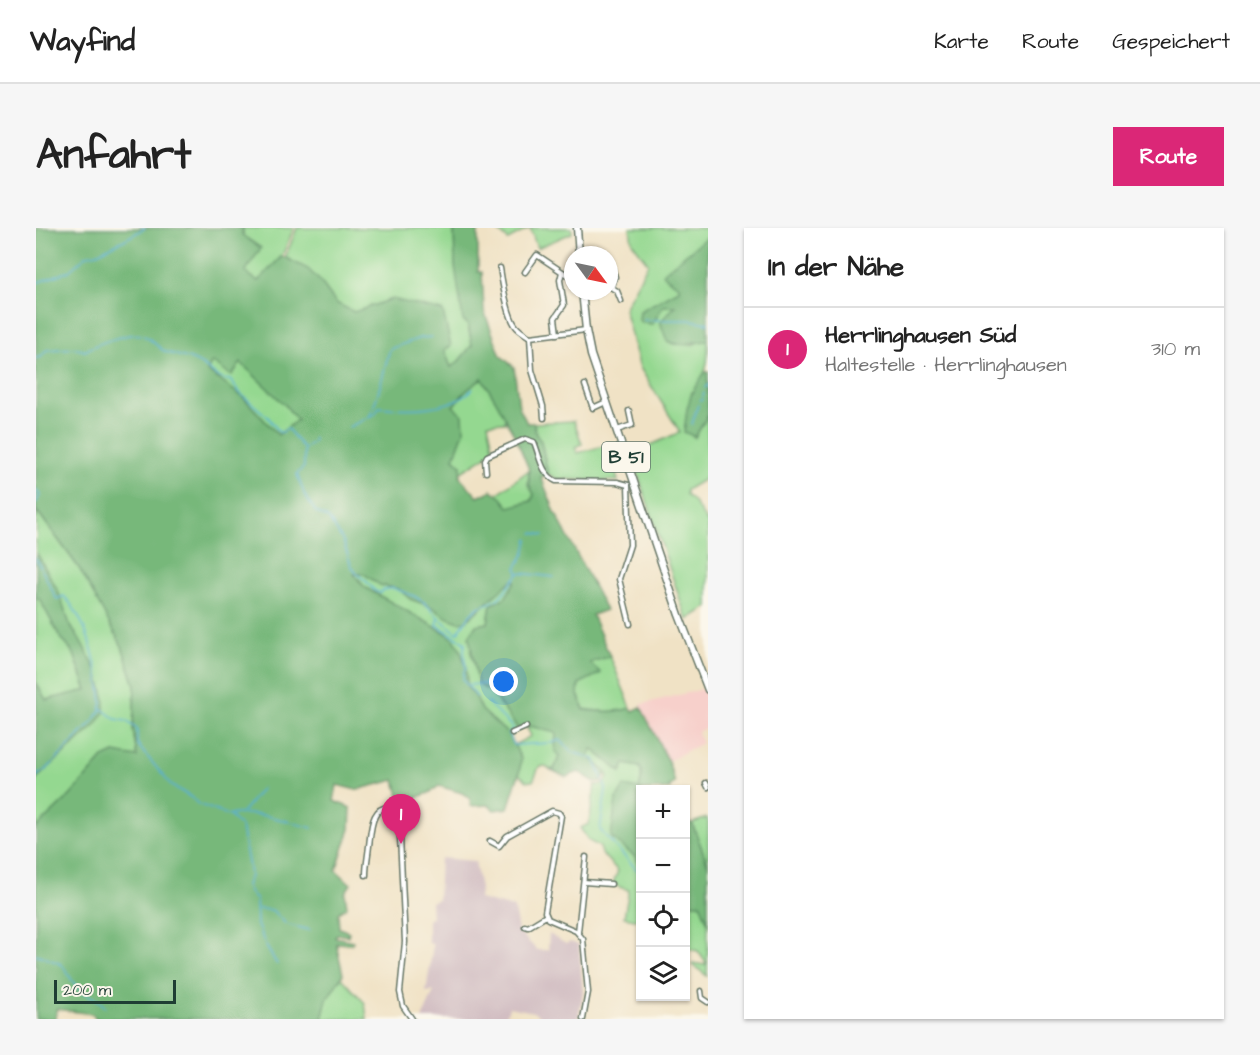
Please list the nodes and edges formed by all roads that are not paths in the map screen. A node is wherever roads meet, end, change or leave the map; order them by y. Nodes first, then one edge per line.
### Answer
1 (577, 228) edge
2 (578, 246) edge
3 (500, 268) dead end
4 (525, 272) dead end
5 (562, 272) joint
6 (618, 294) edge
7 (583, 300) edge
8 (621, 301) dead end
9 (586, 330) junction
10 (557, 334) junction
11 (530, 337) junction
12 (585, 385) dead end
13 (607, 402) junction
14 (628, 411) dead end
15 (544, 418) dead end
16 (617, 430) junction
17 (486, 472) dead end
18 (631, 484) junction
19 (630, 624) dead end
20 (708, 690) edge
21 (526, 727) dead end
22 (512, 734) dead end
23 (490, 841) dead end
24 (586, 857) dead end
25 (366, 875) dead end
26 (584, 882) junction
27 (611, 884) dead end
28 (546, 916) junction
29 (525, 926) dead end
30 (578, 932) junction
31 (700, 991) dead end
32 (708, 1002) edge
33 (412, 1019) edge
34 (583, 1019) edge

1 - 2 main road
3 - 11 street
4 - 5 street
5 - 10 street
6 - 8 street
7 - 9 main road, B 51
9 - 10 street
9 - 13 main road, B 51
10 - 11 street
11 - 15 street
12 - 13 street
13 - 16 main road, B 51
14 - 16 street
16 - 18 main road, B 51
17 - 18 street
18 - 19 street
18 - 20 main road, B 51
21 - 22 street
23 - 28 street
24 - 26 street
25 - 33 street
26 - 27 street
26 - 30 street
28 - 29 street
28 - 30 street
30 - 34 street
31 - 32 street

